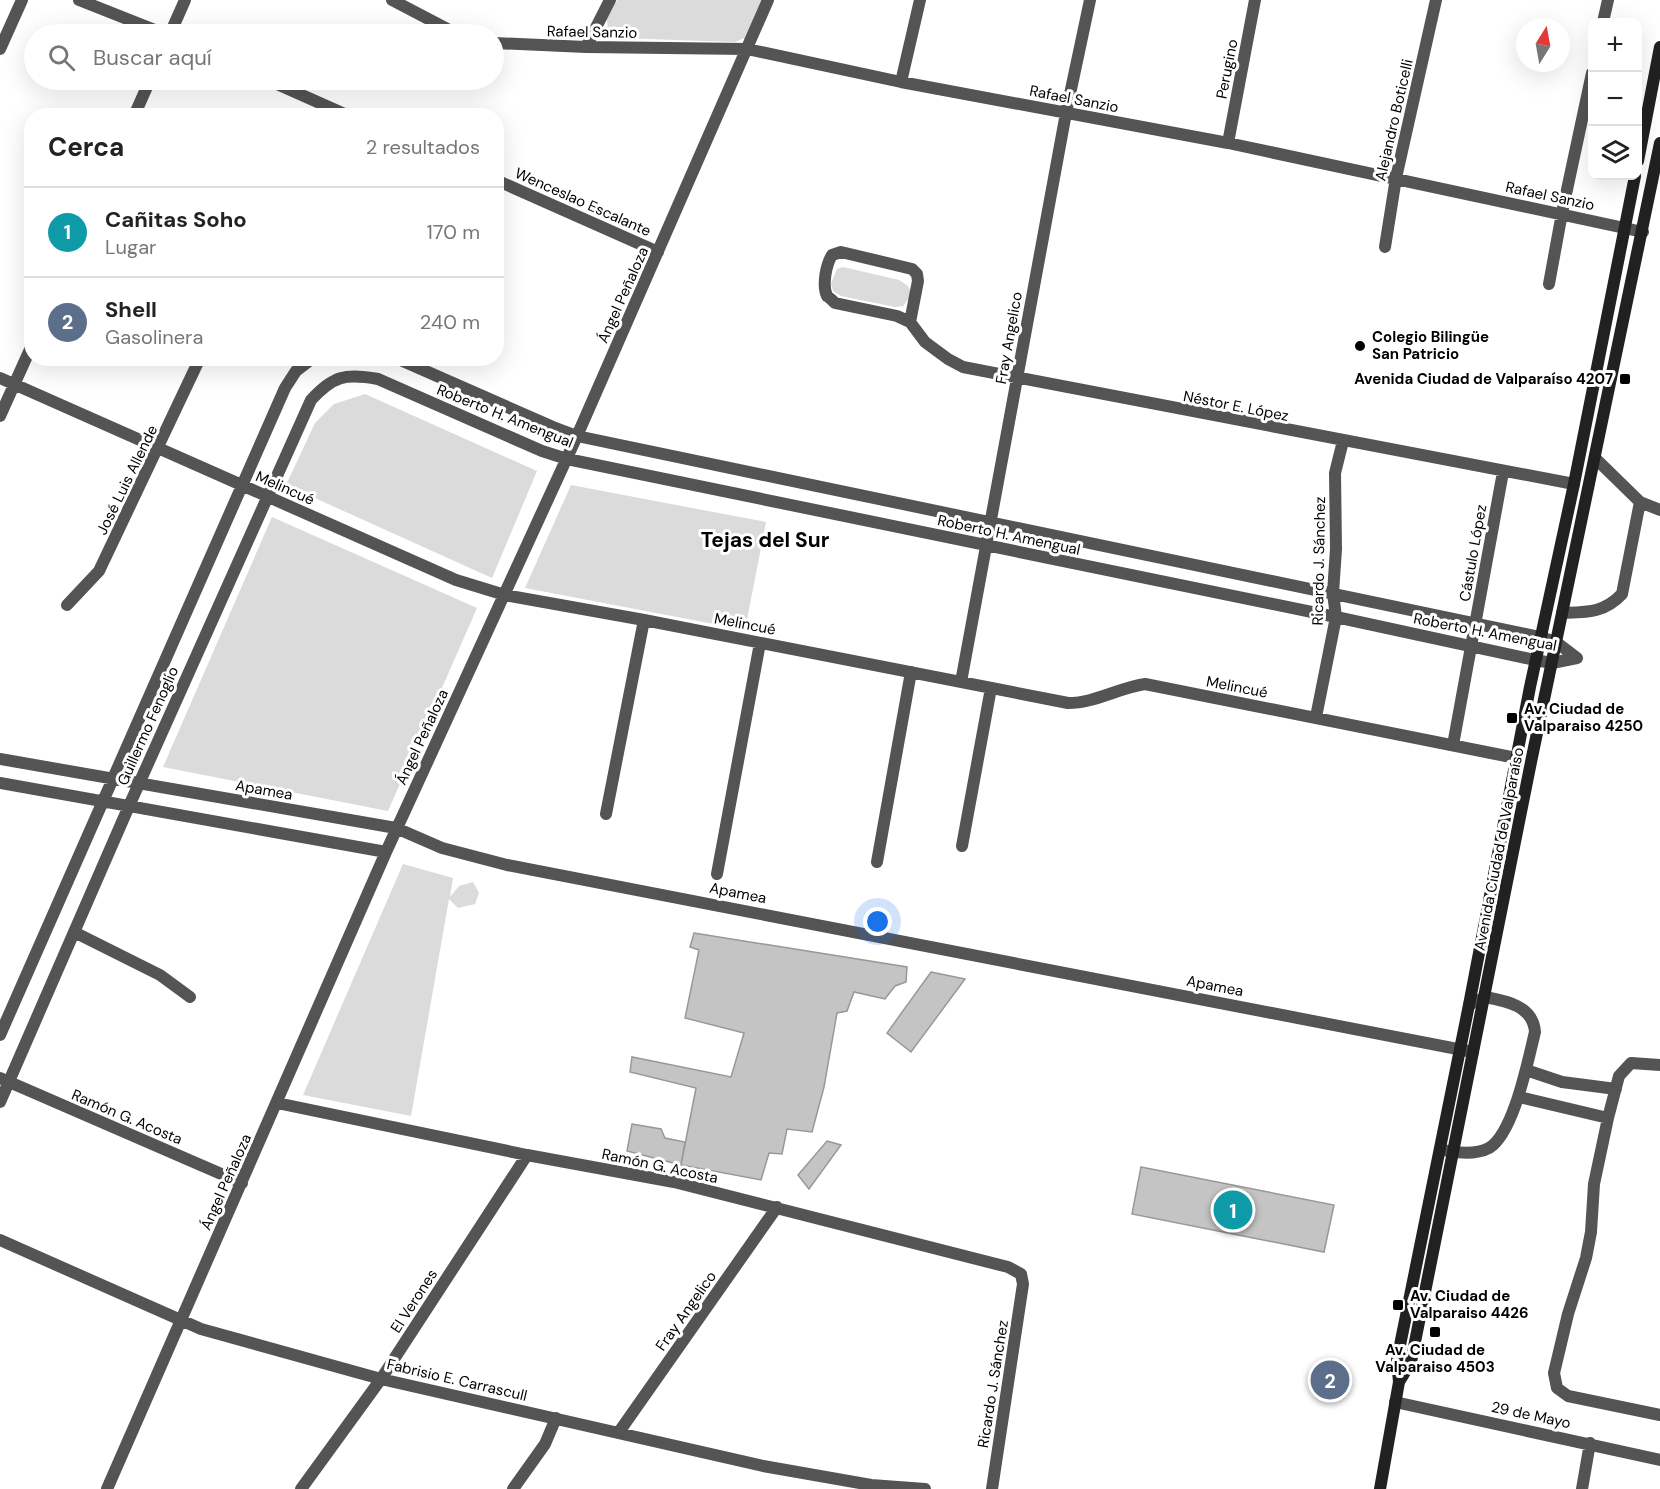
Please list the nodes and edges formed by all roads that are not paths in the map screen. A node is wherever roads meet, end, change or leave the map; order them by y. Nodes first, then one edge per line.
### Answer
1 (22, 0) edge
2 (79, 0) edge
3 (185, 0) edge
4 (392, 0) edge
5 (610, 0) edge
6 (768, 0) edge
7 (920, 0) edge
8 (1090, 0) edge
9 (1256, 0) edge
10 (1436, 0) edge
11 (1608, 0) edge
12 (1605, 18) edge
13 (140, 24) edge
14 (174, 24) edge
15 (438, 24) edge
16 (504, 43) edge
17 (586, 47) junction
18 (1660, 47) edge
19 (0, 49) edge
20 (747, 49) junction
21 (901, 82) junction
22 (146, 90) edge
23 (290, 90) edge
24 (1588, 96) edge
25 (138, 108) edge
26 (331, 108) edge
27 (1066, 112) junction
28 (1642, 140) edge
29 (1228, 143) junction
30 (1660, 143) edge
31 (1396, 178) junction
32 (1634, 180) edge
33 (504, 184) edge
34 (1562, 213) junction
35 (1624, 228) junction
36 (1643, 232) junction
37 (1384, 247) dead end
38 (658, 252) junction
39 (1549, 284) dead end
40 (910, 322) junction
41 (24, 362) edge
42 (196, 366) edge
43 (303, 366) edge
44 (414, 366) edge
45 (342, 377) joint
46 (0, 378) edge
47 (1017, 379) junction
48 (14, 384) junction
49 (0, 416) edge
50 (578, 436) junction
51 (1343, 441) junction
52 (159, 448) junction
53 (1595, 458) junction
54 (567, 459) junction
55 (1503, 472) junction
56 (1574, 484) junction
57 (242, 485) junction
58 (267, 496) junction
59 (1640, 502) junction
60 (1660, 510) edge
61 (990, 522) junction
62 (986, 546) junction
63 (1333, 593) junction
64 (505, 595) junction
65 (67, 605) dead end
66 (1562, 614) junction
67 (1336, 617) junction
68 (644, 620) junction
69 (1476, 623) junction
70 (1540, 637) junction
71 (1556, 642) junction
72 (760, 643) junction
73 (1472, 646) junction
74 (1535, 660) junction
75 (1552, 663) junction
76 (911, 672) junction
77 (961, 682) junction
78 (990, 688) junction
79 (1316, 717) junction
80 (1453, 745) junction
81 (0, 759) edge
82 (1516, 759) junction
83 (112, 778) junction
84 (0, 783) edge
85 (139, 783) junction
86 (102, 801) junction
87 (129, 806) junction
88 (606, 814) dead end
89 (396, 828) junction
90 (962, 846) dead end
91 (386, 852) junction
92 (877, 862) dead end
93 (717, 874) dead end
94 (74, 932) junction
95 (1485, 997) junction
96 (190, 998) dead end
97 (1469, 1005) junction
98 (0, 1035) edge
99 (1460, 1049) junction
100 (1473, 1052) junction
101 (1660, 1065) edge
102 (1526, 1070) junction
103 (4, 1080) edge
104 (1616, 1089) junction
105 (1519, 1097) junction
106 (0, 1102) edge
107 (277, 1103) junction
108 (1608, 1118) junction
109 (1439, 1150) junction
110 (1454, 1153) junction
111 (527, 1155) junction
112 (242, 1183) junction
113 (777, 1207) junction
114 (0, 1240) edge
115 (1023, 1284) joint
116 (181, 1321) junction
117 (381, 1379) junction
118 (1399, 1383) junction
119 (1395, 1402) junction
120 (1660, 1415) edge
121 (556, 1418) junction
122 (619, 1432) junction
123 (1590, 1443) junction
124 (1660, 1460) edge
125 (107, 1489) edge
126 (301, 1489) edge
127 (513, 1489) edge
128 (925, 1489) edge
129 (992, 1489) edge
130 (1380, 1489) edge
131 (1582, 1489) edge

1 - 19 street
2 - 13 street
3 - 14 street
4 - 15 street
5 - 17 street
6 - 20 street, Ángel Peñaloza
7 - 21 street
8 - 27 street, Fray Angelico
9 - 29 street, Perugino
10 - 31 street, Alejandro Boticelli
11 - 12 street
16 - 17 street, Rafael Sanzio
17 - 20 street, Rafael Sanzio
18 - 28 main road
20 - 21 street, Rafael Sanzio
20 - 38 street, Ángel Peñaloza
21 - 27 street, Rafael Sanzio
22 - 25 street
23 - 26 street
24 - 34 street
27 - 29 street, Rafael Sanzio
27 - 47 street, Fray Angelico
29 - 31 street, Rafael Sanzio
30 - 36 main road, Avenida Ciudad de Valparaíso
31 - 34 street, Rafael Sanzio
31 - 37 street, Alejandro Boticelli
32 - 35 main road, Avenida Ciudad de Valparaíso
33 - 38 street, Wenceslao Escalante
34 - 35 street, Rafael Sanzio
34 - 39 street
35 - 36 street, Rafael Sanzio
35 - 56 main road, Avenida Ciudad de Valparaíso
36 - 53 main road, Avenida Ciudad de Valparaíso
38 - 50 street, Ángel Peñaloza
40 - 40 street
40 - 47 street, Néstor E. López
41 - 48 street
42 - 52 street, José Luis Allende
43 - 57 street, Guillermo Fenoglio
44 - 50 street, Roberto H. Amengual
45 - 54 street, Roberto H. Amengual
45 - 58 street, Guillermo Fenoglio
46 - 48 street, Melincué
47 - 51 street, Néstor E. López
47 - 61 street, Fray Angelico
48 - 49 street
48 - 52 street, Melincué
50 - 54 street, Ángel Peñaloza
50 - 61 street, Roberto H. Amengual
51 - 55 street, Néstor E. López
51 - 63 street, Ricardo J. Sánchez
52 - 57 street, Melincué
52 - 65 street, José Luis Allende
53 - 59 street
53 - 66 main road, Avenida Ciudad de Valparaíso
54 - 62 street, Roberto H. Amengual
54 - 64 street, Ángel Peñaloza
55 - 56 street, Néstor E. López
55 - 69 street, Cástulo López
56 - 70 main road, Avenida Ciudad de Valparaíso
57 - 58 street, Melincué
57 - 83 street, Guillermo Fenoglio
58 - 64 street, Melincué
58 - 85 street, Guillermo Fenoglio
59 - 60 street
59 - 66 street
61 - 62 street, Fray Angelico
61 - 63 street, Roberto H. Amengual
62 - 67 street, Roberto H. Amengual
62 - 77 street, Fray Angelico
63 - 67 street, Ricardo J. Sánchez
63 - 69 street, Roberto H. Amengual
64 - 68 street, Melincué
64 - 89 street, Ángel Peñaloza
66 - 71 main road, Avenida Ciudad de Valparaíso
67 - 73 street, Roberto H. Amengual
67 - 79 street, Ricardo J. Sánchez
68 - 72 street, Melincué
68 - 88 street
69 - 70 street, Roberto H. Amengual
69 - 73 street, Cástulo López
70 - 71 street, Roberto H. Amengual
70 - 74 main road, Avenida Ciudad de Valparaíso
71 - 75 main road, Avenida Ciudad de Valparaíso
71 - 75 street, Roberto H. Amengual
72 - 76 street, Melincué
72 - 93 street
73 - 74 street, Roberto H. Amengual
73 - 80 street, Cástulo López
74 - 75 street, Roberto H. Amengual
74 - 82 main road, Avenida Ciudad de Valparaíso
75 - 95 main road, Avenida Ciudad de Valparaíso
76 - 77 street, Melincué
76 - 92 street
77 - 78 street, Melincué
78 - 79 street, Melincué
78 - 90 street
79 - 80 street, Melincué
80 - 82 street, Melincué
81 - 83 street, Apamea
82 - 97 main road, Avenida Ciudad de Valparaíso
83 - 85 street, Apamea
83 - 86 street, Guillermo Fenoglio
84 - 86 street
85 - 87 street, Guillermo Fenoglio
85 - 89 street, Apamea
86 - 87 street
86 - 98 street, Guillermo Fenoglio
87 - 91 street
87 - 94 street, Guillermo Fenoglio
89 - 91 street, Ángel Peñaloza
89 - 99 street, Apamea
91 - 107 street, Ángel Peñaloza
94 - 96 street
94 - 103 street, Guillermo Fenoglio
95 - 97 street
95 - 100 main road, Avenida Ciudad de Valparaíso
95 - 102 street
97 - 99 main road, Avenida Ciudad de Valparaíso
99 - 100 street, Apamea
99 - 109 main road, Avenida Ciudad de Valparaíso
100 - 110 main road, Avenida Ciudad de Valparaíso
101 - 104 street
102 - 104 street
102 - 105 street
103 - 106 street, Guillermo Fenoglio
103 - 112 street, Ramón G. Acosta
104 - 108 street
105 - 108 street
105 - 110 street
107 - 111 street, Ramón G. Acosta
107 - 112 street, Ángel Peñaloza
108 - 120 street
109 - 110 street
109 - 118 main road, Avenida Ciudad de Valparaíso
110 - 118 main road, Avenida Ciudad de Valparaíso
111 - 113 street, Ramón G. Acosta
111 - 117 street, El Verones
112 - 116 street, Ángel Peñaloza
113 - 115 street, Ramón G. Acosta
113 - 122 street, Fray Angelico
114 - 116 street, Fabrisio E. Carrascull
115 - 129 street, Ricardo J. Sánchez
116 - 117 street, Fabrisio E. Carrascull
116 - 125 street, Ángel Peñaloza
117 - 121 street, Fabrisio E. Carrascull
117 - 126 street, El Verones
118 - 119 main road, Avenida Ciudad de Valparaíso
119 - 123 street, 29 de Mayo
119 - 130 main road, Avenida Ciudad de Valparaíso
121 - 122 street, Fabrisio E. Carrascull
121 - 127 street
122 - 128 street, Fabrisio E. Carrascull
123 - 124 street, 29 de Mayo
123 - 131 street

